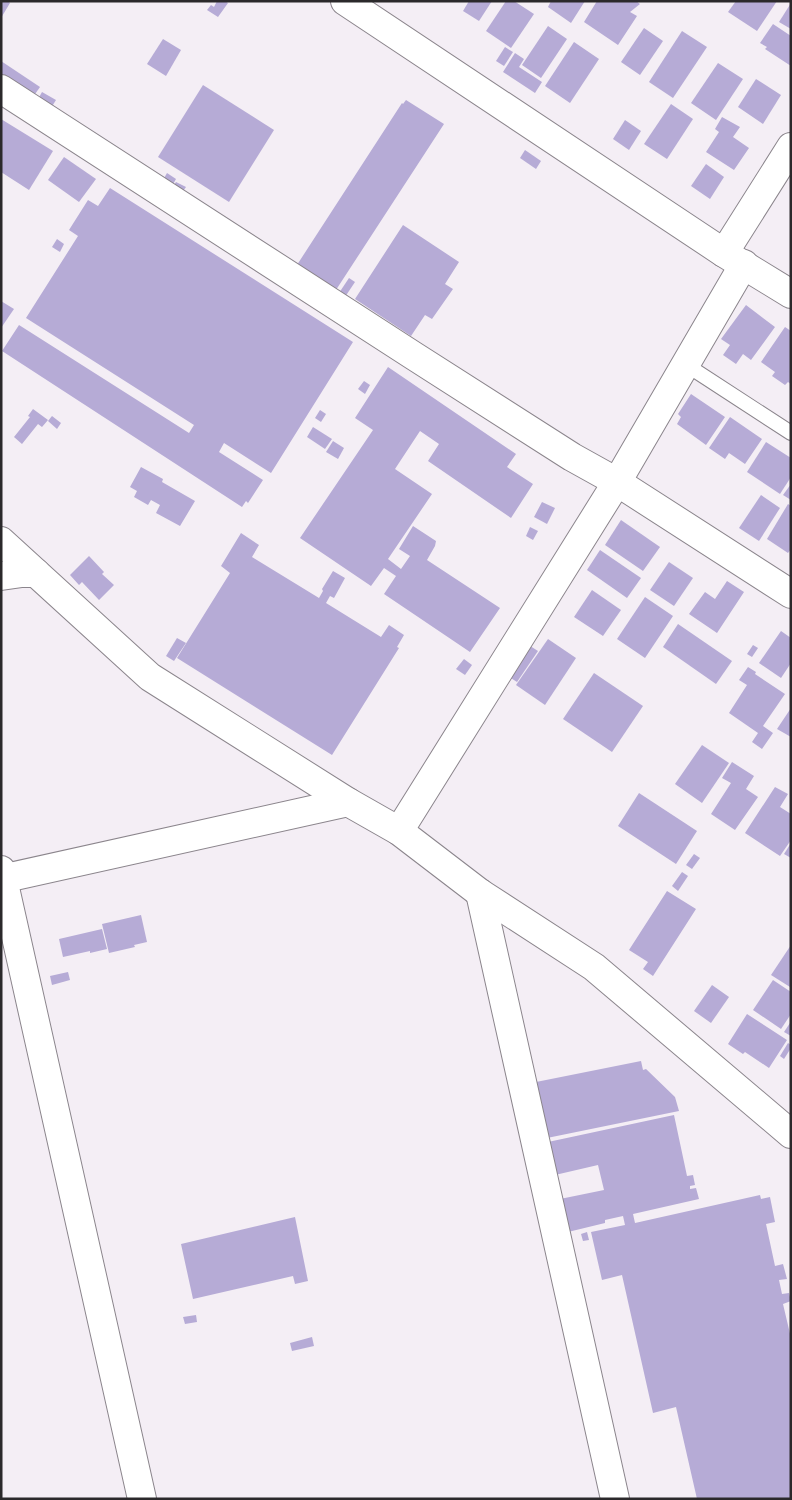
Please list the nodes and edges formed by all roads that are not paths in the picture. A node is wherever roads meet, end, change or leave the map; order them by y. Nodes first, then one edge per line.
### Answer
1 (345, 1) edge
2 (1, 89) edge
3 (791, 147) edge
4 (734, 258) junction
5 (791, 294) edge
6 (685, 364) junction
7 (791, 433) edge
8 (617, 482) junction
9 (1, 541) edge
10 (36, 573) junction
11 (1, 576) edge
12 (791, 594) edge
13 (348, 802) junction
14 (399, 831) junction
15 (2, 876) edge
16 (480, 893) junction
17 (791, 1134) edge
18 (142, 1499) edge
19 (615, 1499) edge

1 - 4 street
2 - 8 street
3 - 4 street
4 - 5 street
4 - 6 street
6 - 7 lane
6 - 8 street
8 - 12 street
8 - 14 street
9 - 10 street
10 - 11 street
10 - 13 street
13 - 14 street
13 - 15 street
14 - 16 street
15 - 18 street
16 - 17 street
16 - 19 street

